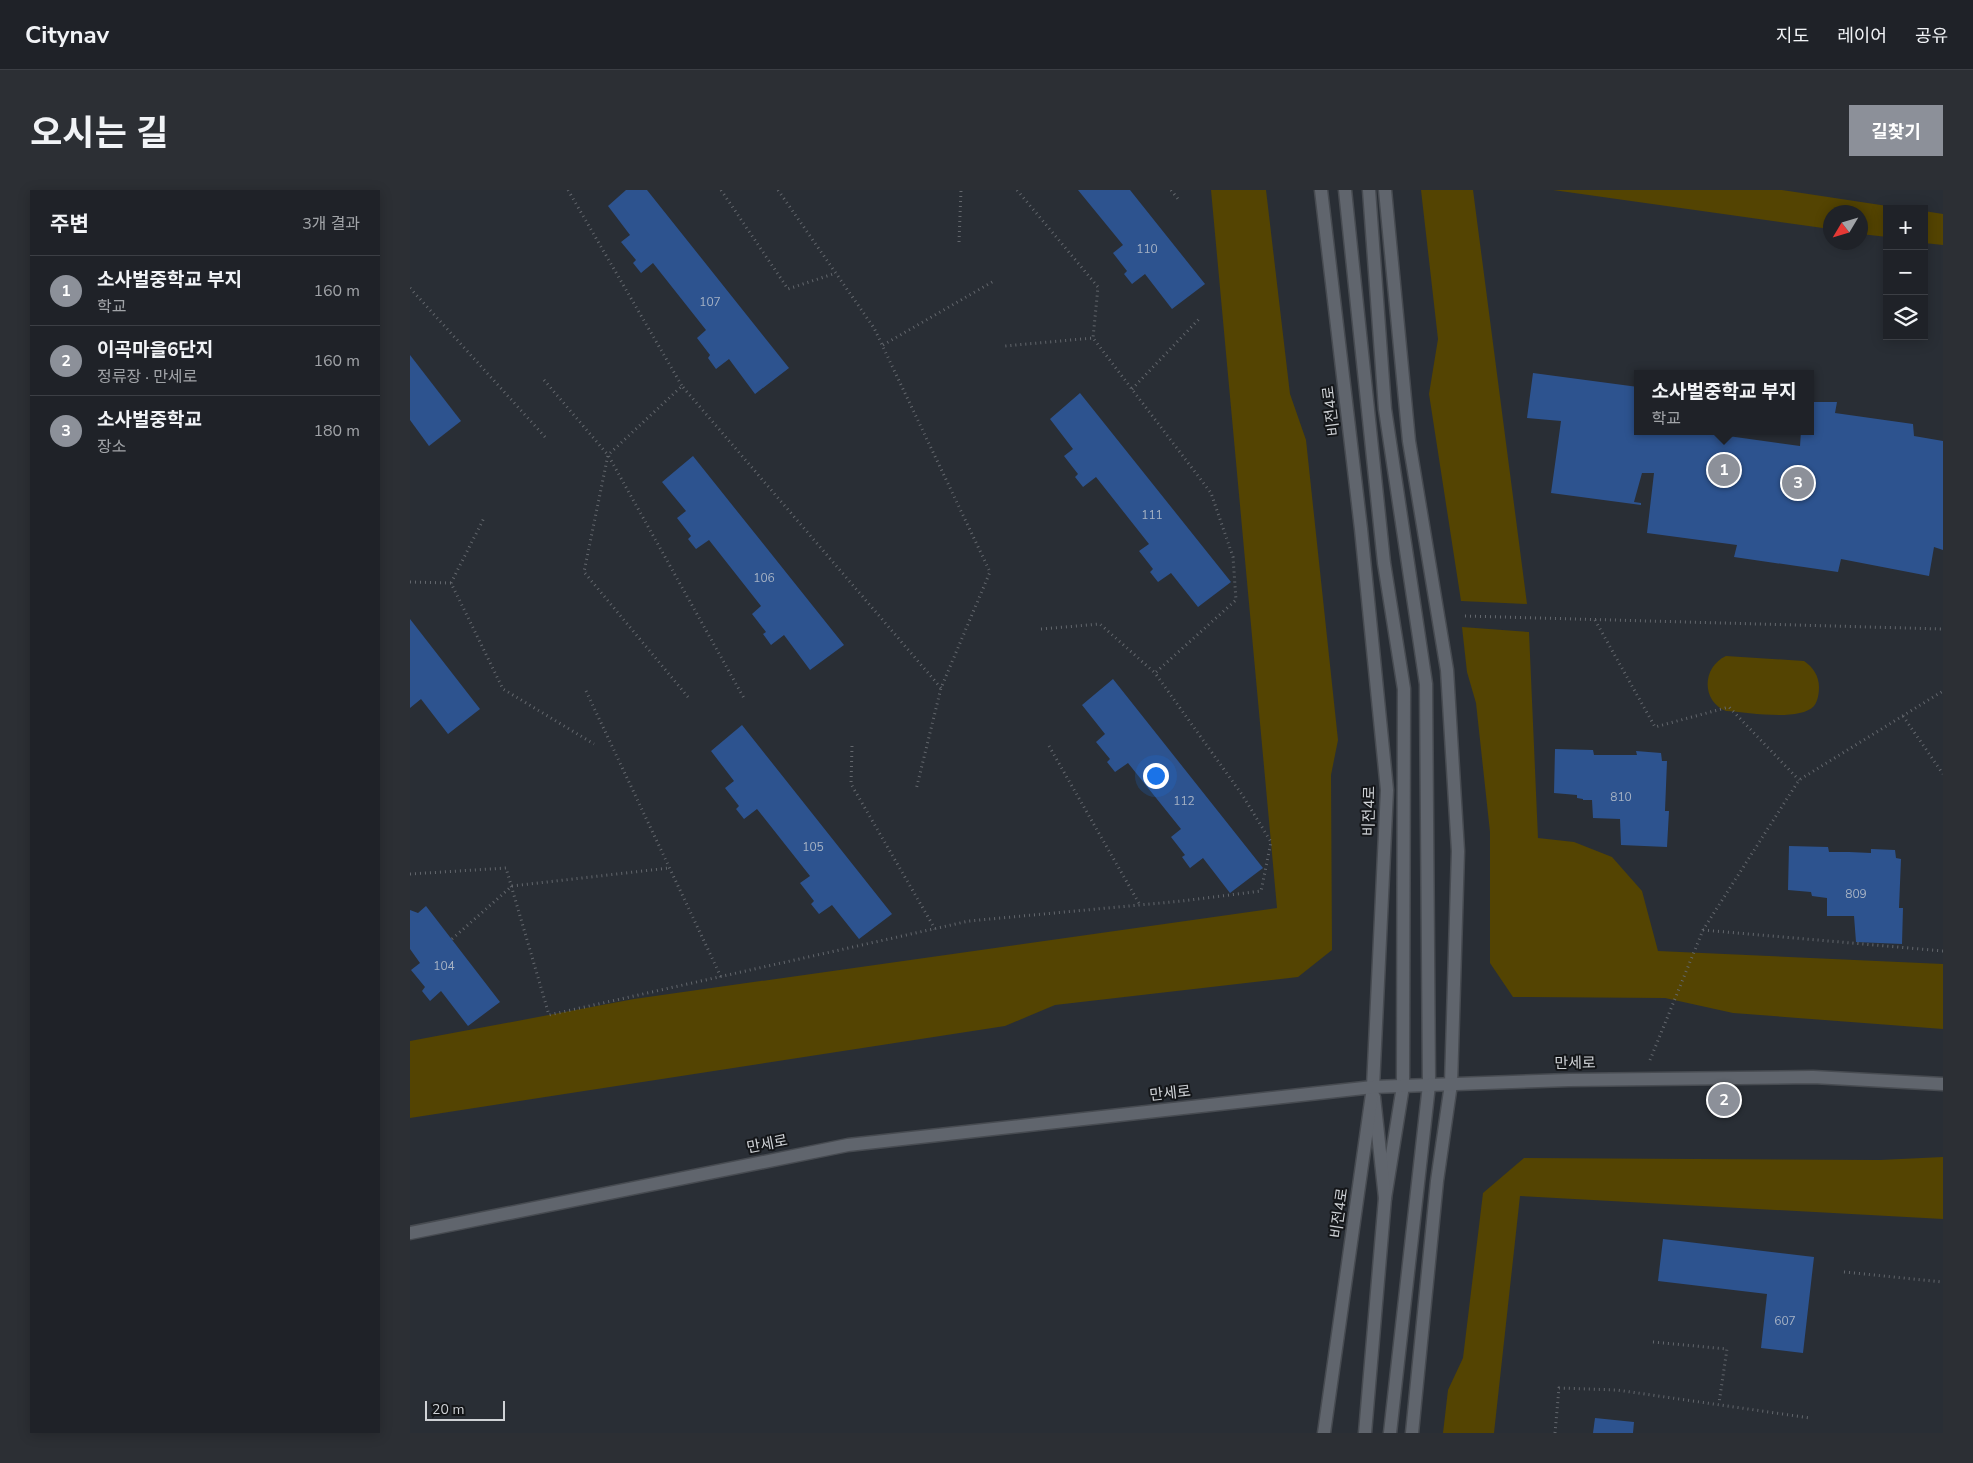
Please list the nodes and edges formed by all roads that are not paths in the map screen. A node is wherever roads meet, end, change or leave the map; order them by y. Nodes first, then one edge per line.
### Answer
1 (1321, 190) edge
2 (1345, 190) edge
3 (1369, 190) edge
4 (1385, 190) edge
5 (1451, 1084) junction
6 (1943, 1084) edge
7 (1429, 1085) junction
8 (1403, 1086) junction
9 (1373, 1087) junction
10 (1386, 1198) junction
11 (410, 1233) edge
12 (1324, 1433) edge
13 (1365, 1433) edge
14 (1390, 1433) edge
15 (1412, 1433) edge

1 - 9 main road, 비전4로
2 - 8 main road
3 - 7 main road
4 - 5 main road
5 - 6 main road, 만세로
5 - 7 main road, 만세로
5 - 15 main road
7 - 8 main road, 만세로
7 - 14 main road
8 - 9 main road, 만세로
8 - 10 main road
9 - 10 main road
9 - 11 main road, 만세로
9 - 12 main road, 비전4로
10 - 13 main road

